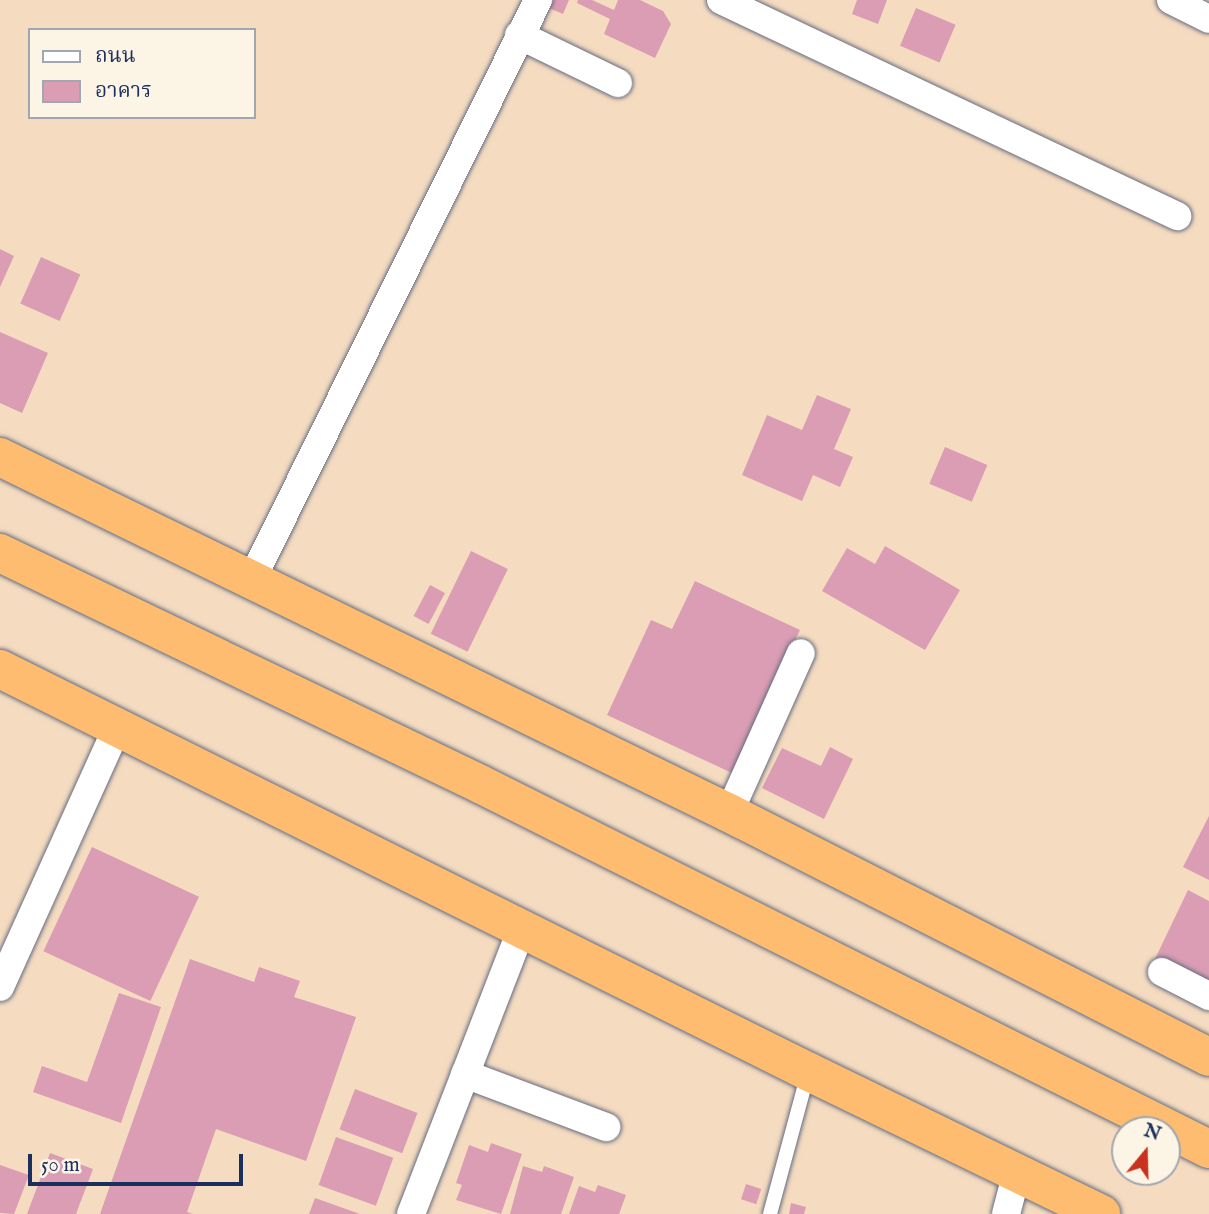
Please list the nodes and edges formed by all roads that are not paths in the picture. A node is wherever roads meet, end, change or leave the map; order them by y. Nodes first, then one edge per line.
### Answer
1 (538, 0) edge
2 (722, 0) edge
3 (1171, 0) edge
4 (1209, 19) edge
5 (519, 35) junction
6 (618, 83) dead end
7 (1177, 216) dead end
8 (0, 457) edge
9 (0, 553) edge
10 (252, 579) junction
11 (802, 653) dead end
12 (0, 669) edge
13 (117, 726) junction
14 (729, 813) junction
15 (521, 930) junction
16 (1162, 972) dead end
17 (0, 987) edge
18 (1209, 996) edge
19 (1209, 1058) edge
20 (809, 1072) junction
21 (465, 1074) junction
22 (607, 1127) dead end
23 (1209, 1149) edge
24 (1017, 1172) junction
25 (411, 1214) edge
26 (770, 1214) edge
27 (1006, 1214) edge
28 (1101, 1214) edge

1 - 5 street
2 - 7 street
3 - 4 street
5 - 6 street
5 - 10 street
8 - 10 highway
9 - 23 highway
10 - 14 highway
11 - 14 street
12 - 13 highway
13 - 15 highway
13 - 17 street
14 - 19 highway
15 - 20 highway
15 - 21 street
16 - 18 street
20 - 24 highway
20 - 26 lane
21 - 22 street
21 - 25 street
24 - 27 street
24 - 28 highway

